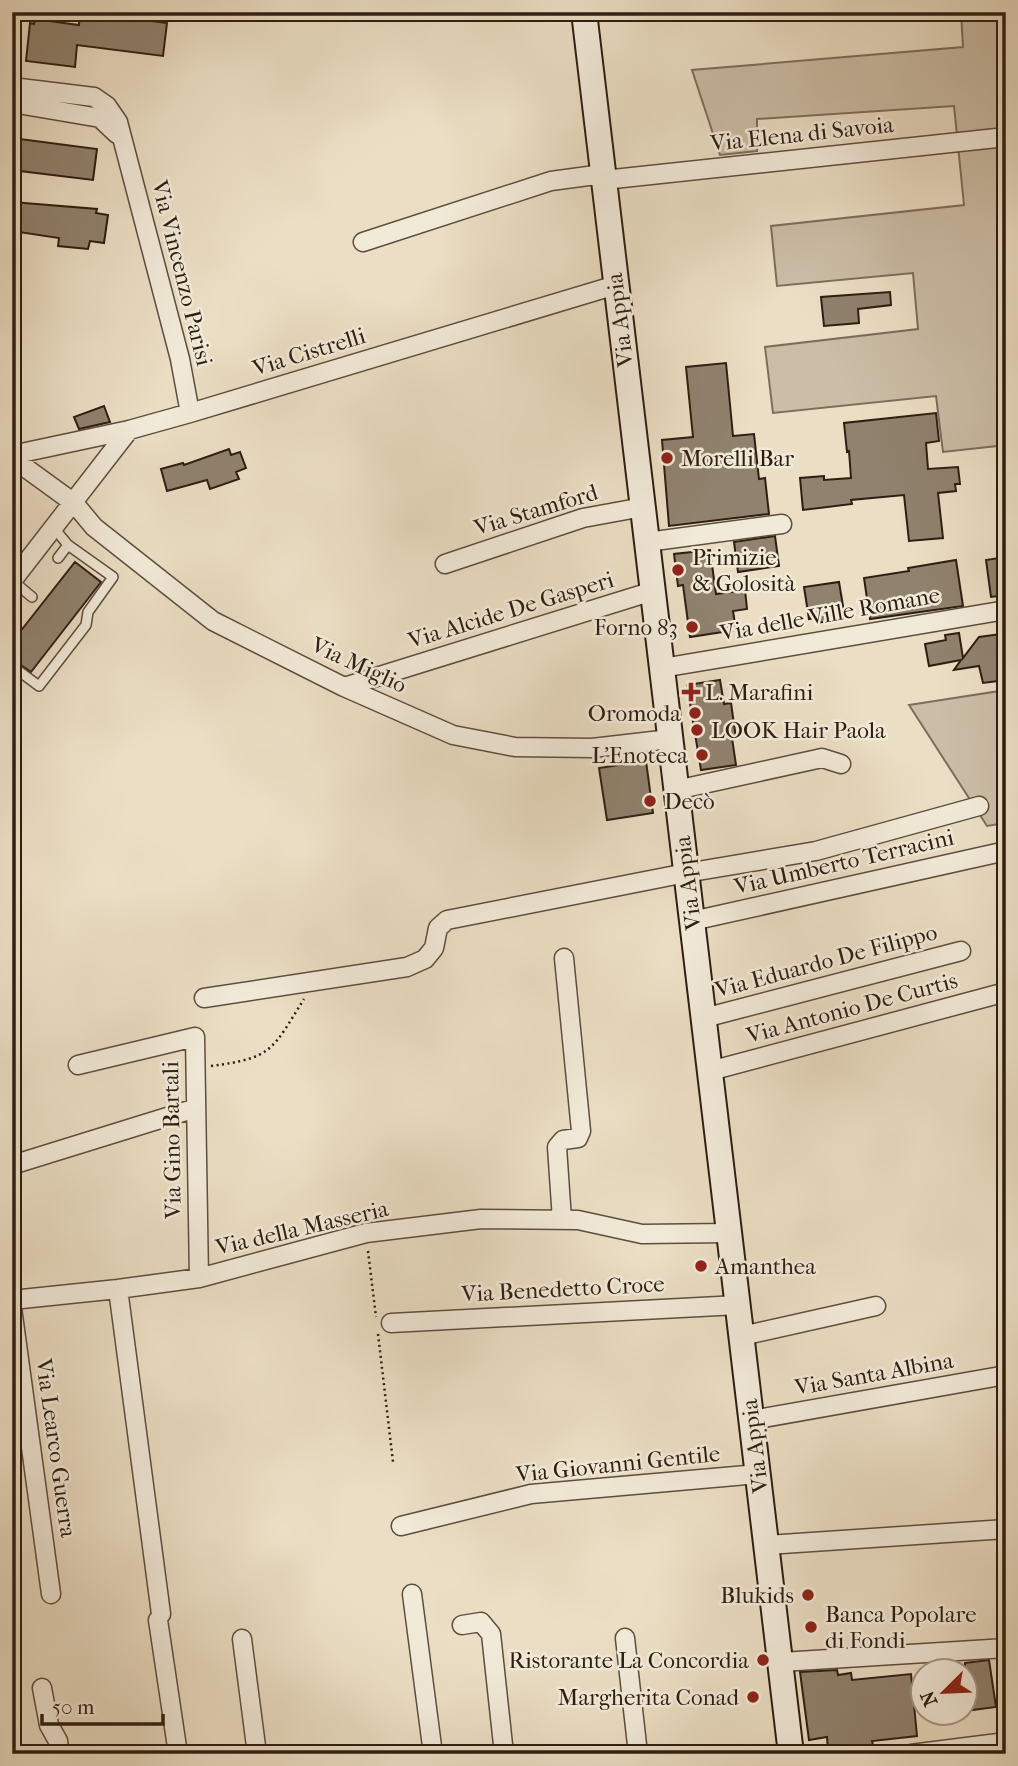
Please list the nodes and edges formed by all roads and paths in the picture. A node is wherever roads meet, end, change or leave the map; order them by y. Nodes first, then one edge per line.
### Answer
1 (584, 12) edge
2 (12, 87) edge
3 (12, 103) edge
4 (1006, 137) edge
5 (125, 145) junction
6 (603, 177) junction
7 (363, 242) dead end
8 (616, 285) junction
9 (190, 413) junction
10 (129, 430) junction
11 (12, 457) edge
12 (74, 503) junction
13 (643, 507) junction
14 (782, 524) dead end
15 (54, 528) junction
16 (647, 542) junction
17 (68, 545) junction
18 (58, 558) dead end
19 (445, 564) dead end
20 (12, 581) edge
21 (653, 591) junction
22 (32, 597) dead end
23 (1006, 610) edge
24 (12, 666) edge
25 (662, 668) junction
26 (344, 687) junction
27 (670, 739) junction
28 (841, 764) dead end
29 (677, 790) junction
30 (979, 806) dead end
31 (1006, 851) edge
32 (686, 873) junction
33 (692, 921) junction
34 (961, 951) dead end
35 (564, 958) dead end
36 (315, 981) junction
37 (1006, 992) edge
38 (204, 998) dead end
39 (704, 1018) junction
40 (78, 1065) dead end
41 (195, 1069) junction
42 (710, 1071) junction
43 (196, 1108) junction
44 (12, 1165) edge
45 (562, 1220) junction
46 (366, 1233) junction
47 (729, 1233) junction
48 (198, 1278) junction
49 (118, 1289) junction
50 (12, 1300) edge
51 (738, 1304) junction
52 (876, 1306) dead end
53 (12, 1308) edge
54 (391, 1323) dead end
55 (742, 1336) junction
56 (1006, 1375) edge
57 (752, 1420) junction
58 (393, 1462) dead end
59 (758, 1474) junction
60 (401, 1526) dead end
61 (1006, 1529) edge
62 (767, 1545) junction
63 (51, 1594) dead end
64 (412, 1594) dead end
65 (463, 1625) dead end
66 (625, 1638) dead end
67 (242, 1639) dead end
68 (1006, 1648) edge
69 (781, 1662) junction
70 (42, 1688) dead end
71 (1006, 1742) edge
72 (948, 1751) edge
73 (60, 1754) edge
74 (178, 1754) edge
75 (257, 1754) edge
76 (433, 1754) edge
77 (505, 1754) edge
78 (638, 1754) edge
79 (792, 1754) edge
80 (911, 1754) edge

1 - 6 main road, Via Appia
2 - 5 street, Via Vincenzo Parisi
3 - 5 street, Via Vincenzo Parisi
4 - 6 street, Via Elena di Savoia
5 - 9 street, Via Vincenzo Parisi
6 - 7 street, Via Elena di Savoia
6 - 8 main road, Via Appia
8 - 9 street, Via Cistrelli
8 - 13 main road, Via Appia
9 - 10 street, Via Cistrelli
10 - 11 street, Via Cistrelli
10 - 12 street
11 - 12 street, Via Miglio
12 - 15 street
12 - 26 street, Via Miglio
13 - 16 main road, Via Appia
13 - 19 street, Via Stamford
14 - 16 street
15 - 17 lane
15 - 20 street
16 - 21 main road, Via Appia
17 - 18 lane
17 - 24 lane
20 - 22 lane
21 - 25 main road, Via Appia
21 - 26 street, Via Alcide De Gasperi
23 - 25 street, Via delle Ville Romane
25 - 27 main road, Via Appia
26 - 27 street, Via Miglio
27 - 29 main road, Via Appia
28 - 29 street
29 - 32 main road, Via Appia
30 - 32 street
31 - 33 street, Via Umberto Terracini
32 - 33 main road, Via Appia
32 - 36 street
33 - 39 main road, Via Appia
34 - 39 street, Via Eduardo De Filippo
35 - 45 street
36 - 38 street
36 - 41 path
37 - 42 street, Via Antonio De Curtis
39 - 42 main road, Via Appia
40 - 41 street, Via Gino Bartali
41 - 43 street, Via Gino Bartali
42 - 47 main road, Via Appia
43 - 44 street
43 - 48 street, Via Gino Bartali
45 - 46 street, Via della Masseria
45 - 47 street, Via della Masseria
46 - 48 street, Via della Masseria
46 - 58 path
47 - 51 main road, Via Appia
48 - 49 street, Via della Masseria
49 - 50 street, Via della Masseria
49 - 74 street
51 - 54 street, Via Benedetto Croce
51 - 55 main road, Via Appia
52 - 55 street
53 - 63 street, Via Learco Guerra
55 - 57 main road, Via Appia
56 - 57 street, Via Santa Albina
57 - 59 main road, Via Appia
59 - 60 street, Via Giovanni Gentile
59 - 62 main road, Via Appia
61 - 62 street
62 - 69 main road, Via Appia
64 - 76 street
65 - 77 street
66 - 78 street
67 - 75 street
68 - 69 street
69 - 79 main road, Via Appia
70 - 73 street
71 - 72 street
72 - 80 street

